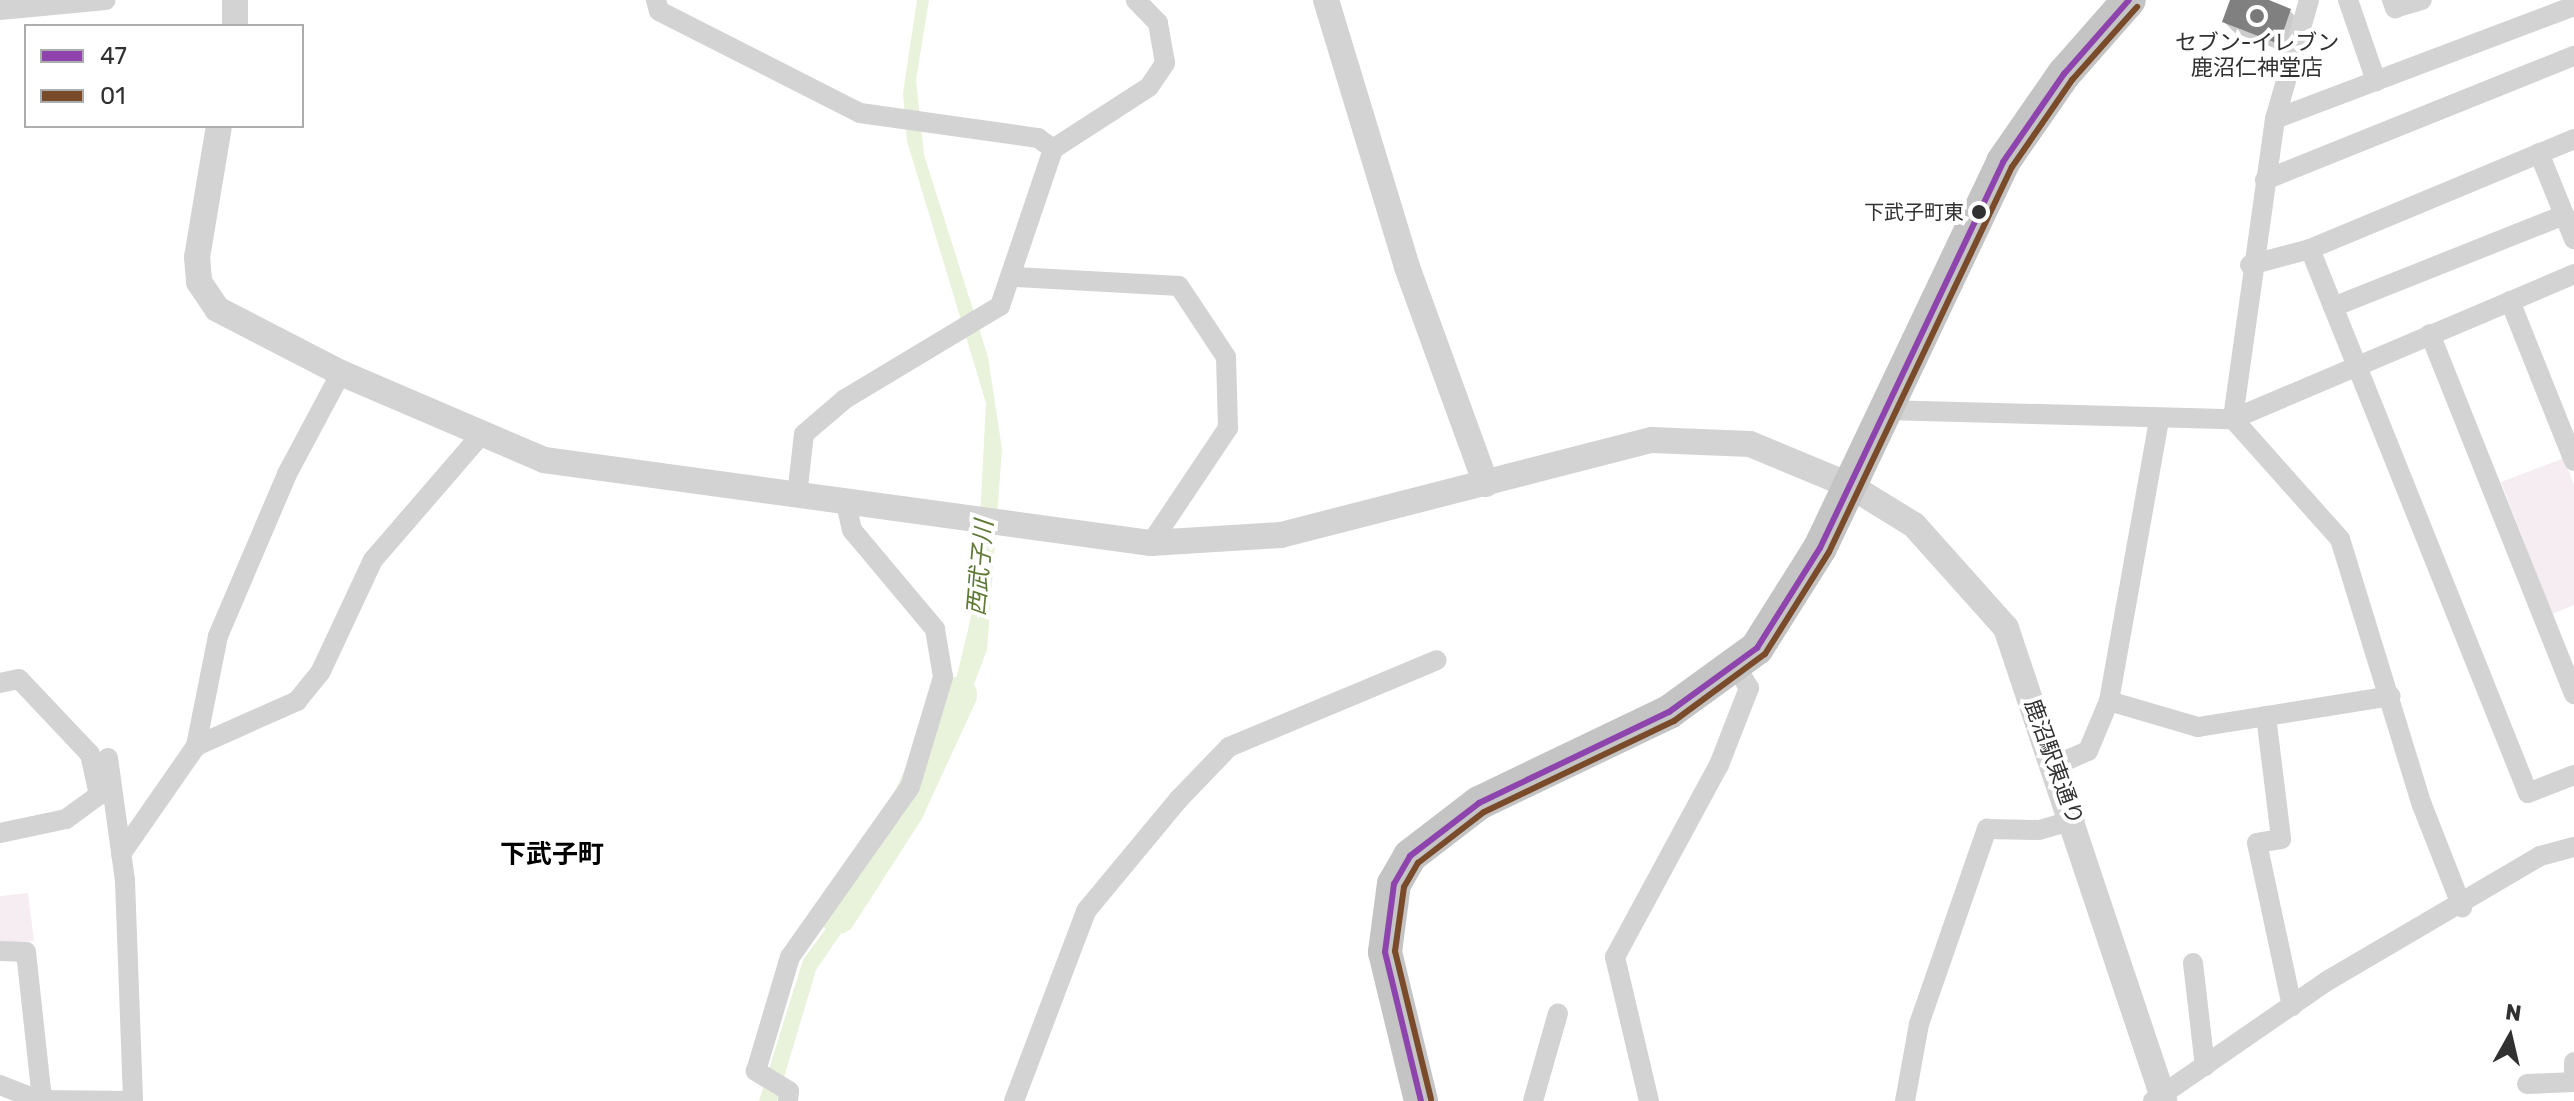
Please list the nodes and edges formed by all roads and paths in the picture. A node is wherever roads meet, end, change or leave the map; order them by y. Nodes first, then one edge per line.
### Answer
1 (106, 0) edge
2 (235, 0) edge
3 (656, 0) edge
4 (1136, 0) edge
5 (1326, 0) edge
6 (2129, 0) edge
7 (2309, 0) edge
8 (2348, 0) edge
9 (2392, 0) edge
10 (2422, 0) edge
11 (2574, 6) edge
12 (0, 10) edge
13 (235, 24) edge
14 (2574, 56) edge
15 (2376, 81) junction
16 (2275, 119) junction
17 (219, 128) edge
18 (2574, 139) edge
19 (1053, 149) junction
20 (2539, 153) junction
21 (2265, 180) junction
22 (2564, 215) junction
23 (2574, 239) edge
24 (2310, 249) junction
25 (2250, 265) junction
26 (2574, 274) edge
27 (1014, 277) junction
28 (2510, 301) junction
29 (2333, 307) junction
30 (2430, 334) junction
31 (2356, 366) junction
32 (341, 373) junction
33 (1884, 410) junction
34 (2159, 419) junction
35 (2233, 419) junction
36 (479, 437) junction
37 (2574, 461) edge
38 (1486, 484) junction
39 (1849, 485) junction
40 (797, 496) junction
41 (846, 505) junction
42 (1151, 543) junction
43 (1437, 660) dead end
44 (1737, 668) junction
45 (0, 683) edge
46 (2574, 694) edge
47 (2391, 696) junction
48 (2109, 701) junction
49 (2266, 716) junction
50 (196, 746) junction
51 (108, 758) dead end
52 (2054, 766) junction
53 (2574, 775) edge
54 (2075, 820) junction
55 (0, 833) edge
56 (2574, 847) edge
57 (121, 854) junction
58 (2462, 907) junction
59 (0, 951) edge
60 (2193, 963) dead end
61 (2292, 1006) junction
62 (1558, 1013) dead end
63 (2574, 1062) edge
64 (2205, 1066) junction
65 (2527, 1084) dead end
66 (0, 1085) edge
67 (2160, 1099) edge
68 (42, 1100) edge
69 (133, 1100) edge
70 (788, 1101) edge
71 (1014, 1101) edge
72 (1421, 1101) edge
73 (1533, 1101) edge
74 (1649, 1101) edge
75 (1905, 1101) edge

1 - 12 street
2 - 13 street
3 - 19 street
4 - 19 street
5 - 38 street
6 - 33 highway
7 - 16 street
8 - 15 street
9 - 10 street
11 - 15 street
14 - 21 street
15 - 16 street
16 - 21 street
17 - 32 street, 鹿沼駅東通り
18 - 20 street
19 - 27 street
20 - 22 street
20 - 24 street
21 - 25 street
22 - 23 street
22 - 29 street
24 - 25 street
24 - 29 street
25 - 35 street
26 - 28 street
27 - 40 street
27 - 42 street
28 - 30 street
28 - 37 street
29 - 31 street
30 - 31 street
30 - 46 street
31 - 35 street
31 - 53 street
32 - 36 street, 鹿沼駅東通り
32 - 50 street
33 - 34 street
33 - 39 highway
34 - 35 street
34 - 48 street
35 - 47 street
36 - 40 street, 鹿沼駅東通り
36 - 50 street
38 - 39 street, 鹿沼駅東通り
38 - 42 street, 鹿沼駅東通り
39 - 44 highway
39 - 52 street, 鹿沼駅東通り
40 - 41 street, 鹿沼駅東通り
41 - 42 street, 鹿沼駅東通り
41 - 70 street
43 - 71 street
44 - 72 highway
44 - 74 street
45 - 55 street
47 - 49 street
47 - 58 street
48 - 49 street
48 - 52 street
49 - 61 street
50 - 57 street
51 - 57 street
52 - 54 street, 鹿沼駅東通り
54 - 67 street, 鹿沼駅東通り
54 - 75 street
56 - 58 street
57 - 69 street
58 - 61 street
59 - 68 street
60 - 64 street
61 - 64 street
62 - 73 street
63 - 65 street
64 - 67 street
66 - 68 street
68 - 69 street

